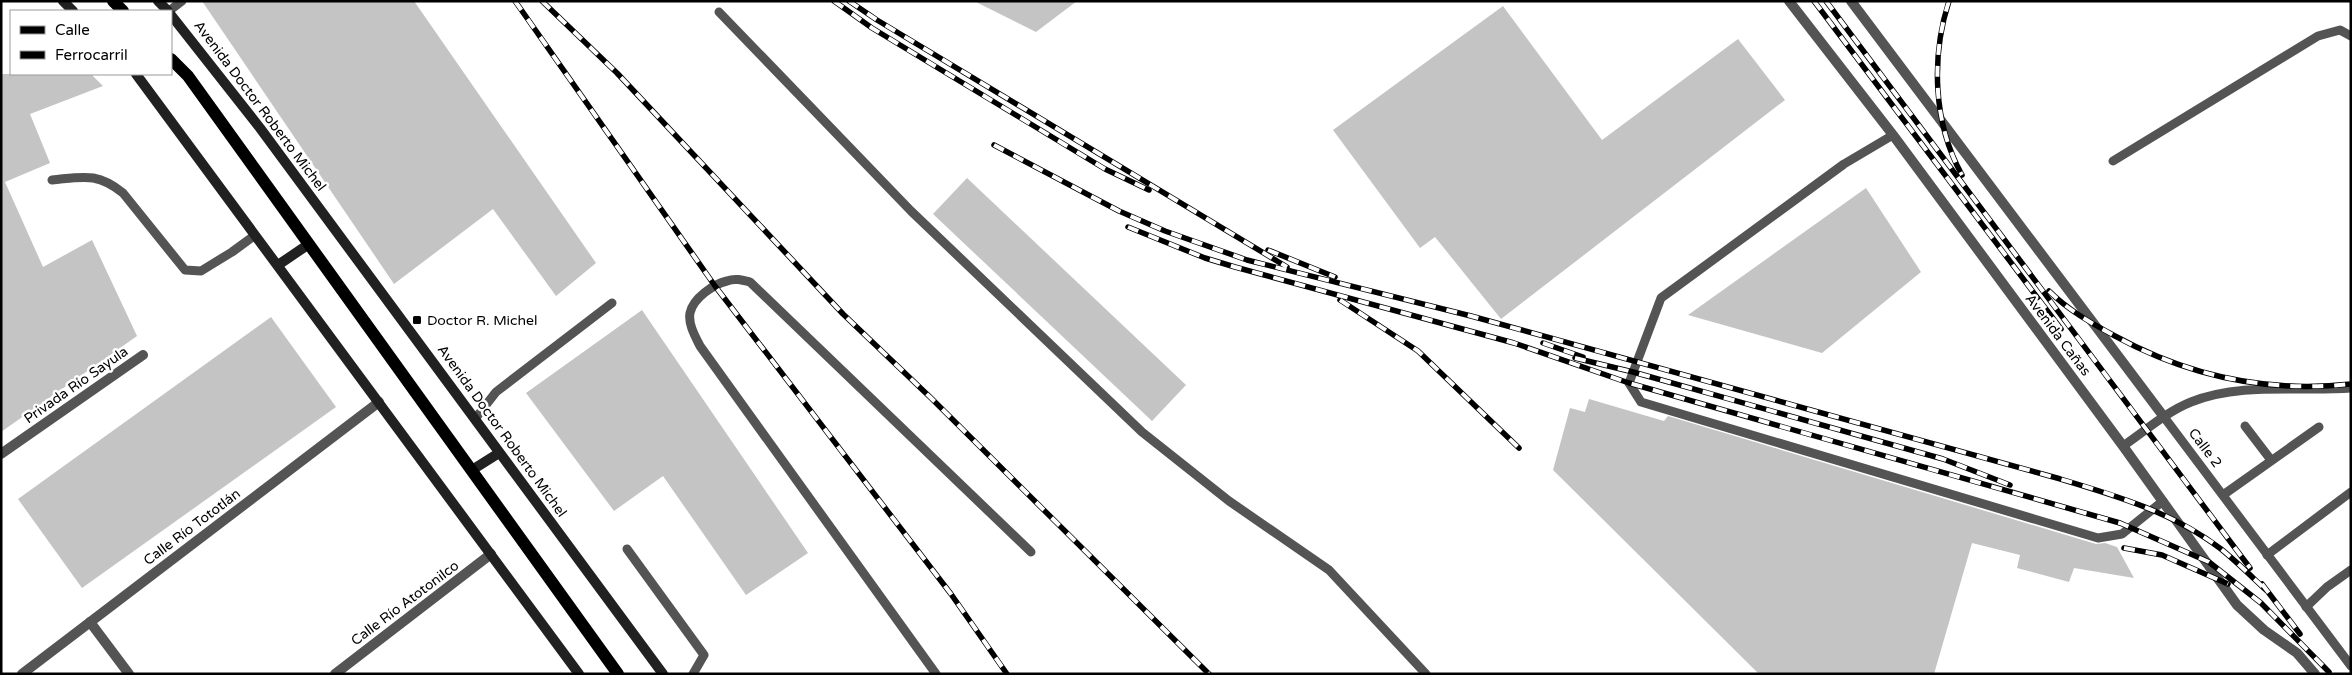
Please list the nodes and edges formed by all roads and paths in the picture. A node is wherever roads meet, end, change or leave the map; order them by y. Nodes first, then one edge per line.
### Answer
1 (63, 1) edge
2 (113, 1) edge
3 (158, 1) edge
4 (182, 1) edge
5 (1789, 1) edge
6 (1851, 1) edge
7 (72, 10) edge
8 (122, 10) edge
9 (167, 10) edge
10 (169, 10) edge
11 (719, 12) dead end
12 (172, 16) edge
13 (2351, 36) edge
14 (172, 60) edge
15 (137, 75) edge
16 (1892, 134) junction
17 (2113, 161) dead end
18 (52, 180) dead end
19 (254, 236) junction
20 (309, 244) junction
21 (278, 265) junction
22 (612, 303) dead end
23 (143, 355) dead end
24 (2351, 388) edge
25 (379, 402) junction
26 (2164, 417) junction
27 (475, 419) junction
28 (2245, 426) dead end
29 (2319, 427) dead end
30 (2123, 446) junction
31 (499, 452) junction
32 (1, 454) edge
33 (2271, 460) junction
34 (472, 470) junction
35 (2351, 492) edge
36 (2223, 495) junction
37 (2163, 501) junction
38 (627, 549) dead end
39 (1031, 552) dead end
40 (491, 554) junction
41 (2267, 555) junction
42 (2351, 570) edge
43 (2306, 607) junction
44 (90, 622) junction
45 (2351, 666) edge
46 (24, 673) edge
47 (129, 674) edge
48 (335, 674) edge
49 (579, 674) edge
50 (618, 674) edge
51 (663, 674) edge
52 (693, 674) edge
53 (936, 674) edge
54 (1426, 674) edge
55 (2315, 674) edge

1 - 7 main road
2 - 8 main road
3 - 9 main road
4 - 10 lane
5 - 16 street, Avenida Cañas
6 - 26 street, Calle 2
11 - 54 lane
12 - 27 main road, Avenida Doctor Roberto Michel
13 - 17 lane
14 - 20 main road
15 - 19 main road
16 - 30 street, Avenida Cañas
16 - 37 lane
18 - 19 lane
19 - 21 main road
20 - 21 main road
20 - 34 main road
21 - 25 main road
22 - 27 lane
23 - 32 street, Privada Río Sayula
24 - 26 lane
25 - 40 main road
25 - 44 street, Calle Río Tototlán
26 - 30 lane
26 - 36 lane, Calle 2
27 - 31 main road, Avenida Doctor Roberto Michel
28 - 33 lane
29 - 33 lane
30 - 37 street, Avenida Cañas
31 - 34 main road
31 - 51 main road, Avenida Doctor Roberto Michel
33 - 36 lane
34 - 50 main road
35 - 41 lane
36 - 41 lane, Calle 2
37 - 55 street, Avenida Cañas
38 - 52 lane
39 - 53 lane
40 - 48 street, Calle Río Atotonilco
40 - 49 main road
41 - 43 lane, Calle 2
42 - 43 lane
43 - 45 lane, Calle 2
44 - 46 street, Calle Río Tototlán
44 - 47 street

